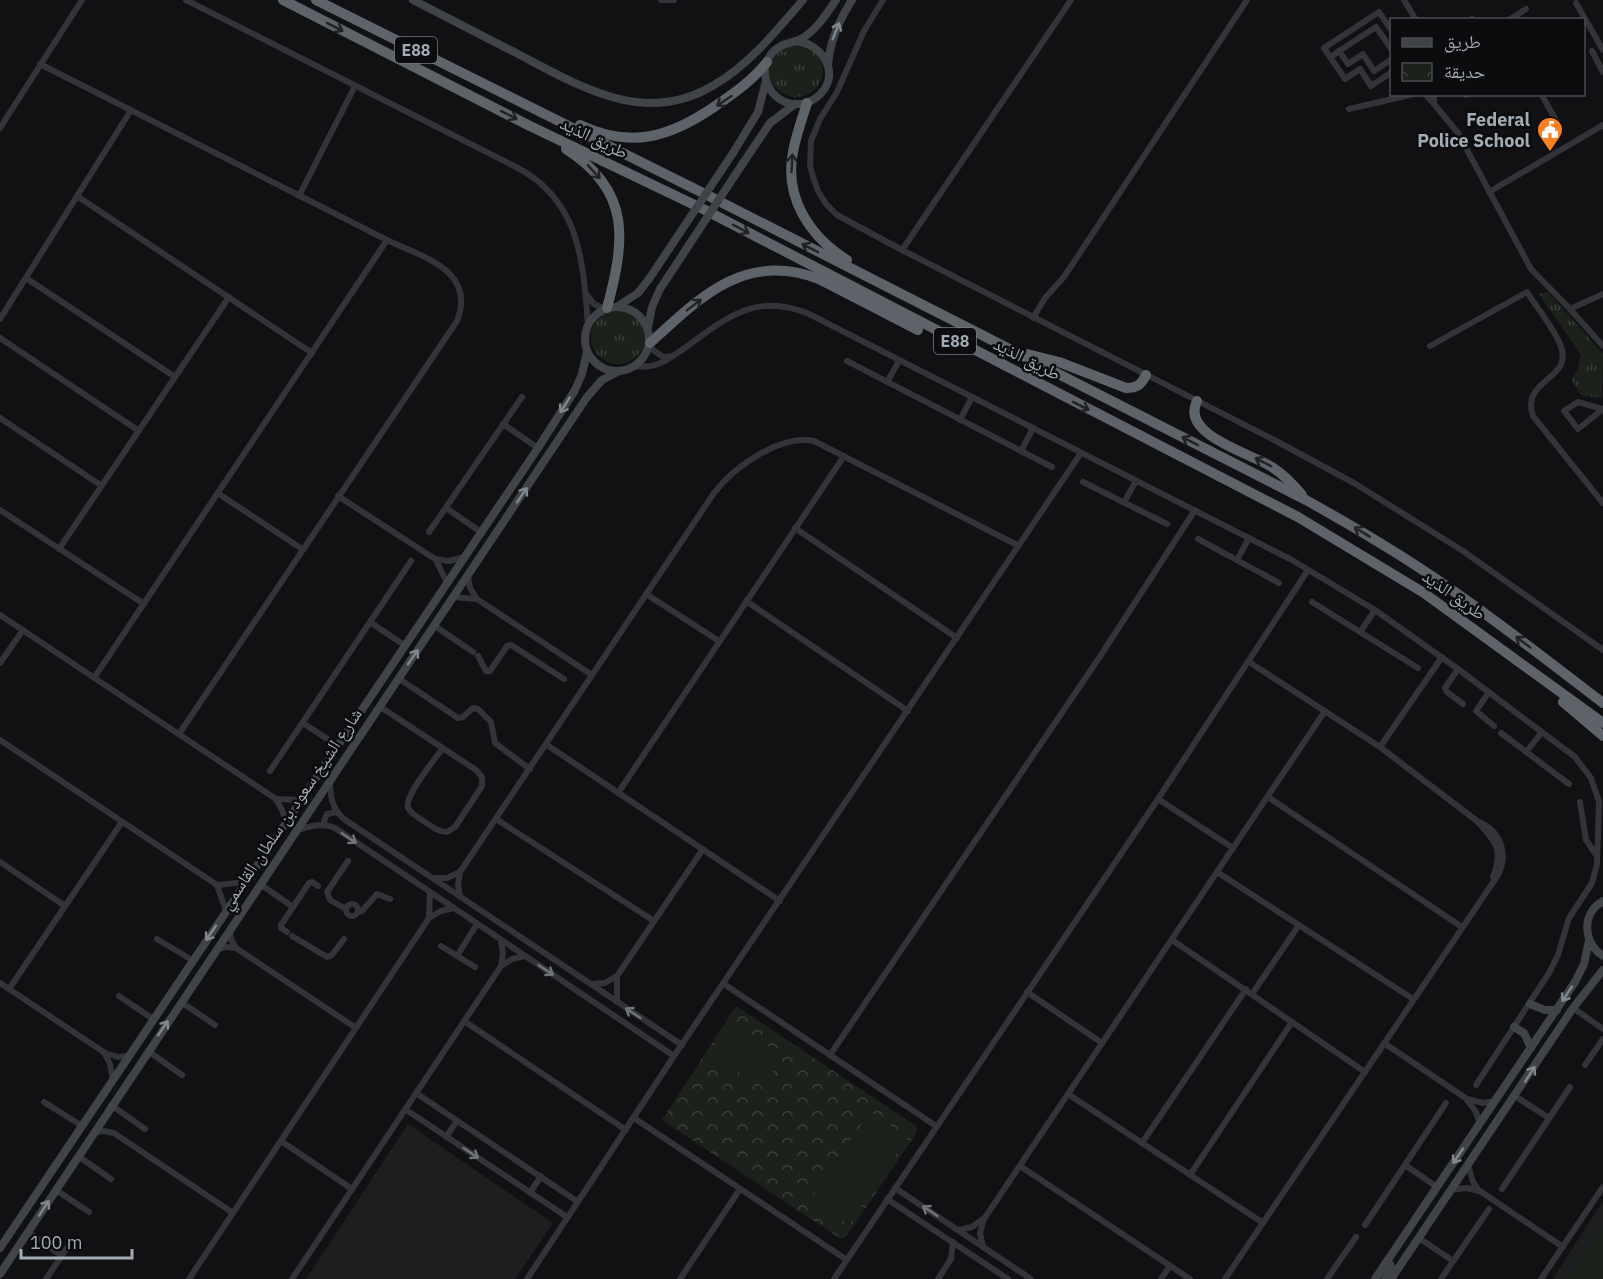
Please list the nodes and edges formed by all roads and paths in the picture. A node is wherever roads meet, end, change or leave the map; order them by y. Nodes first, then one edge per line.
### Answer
1 (82, 0) edge
2 (186, 0) edge
3 (283, 0) edge
4 (316, 0) edge
5 (413, 0) edge
6 (661, 0) edge
7 (674, 0) edge
8 (803, 0) edge
9 (836, 0) edge
10 (852, 0) edge
11 (883, 0) edge
12 (1071, 0) edge
13 (1247, 0) edge
14 (1404, 0) edge
15 (1576, 3) dead end
16 (1526, 9) dead end
17 (1415, 18) edge
18 (1512, 18) edge
19 (1585, 18) edge
20 (1585, 19) edge
21 (1390, 28) edge
22 (797, 41) junction
23 (1390, 47) edge
24 (1603, 50) edge
25 (1339, 51) junction
26 (1592, 51) dead end
27 (1331, 57) junction
28 (1390, 60) edge
29 (767, 62) junction
30 (40, 64) junction
31 (828, 65) junction
32 (1602, 69) edge
33 (1390, 73) edge
34 (766, 81) junction
35 (355, 86) junction
36 (1405, 96) edge
37 (1427, 96) edge
38 (1434, 96) edge
39 (1542, 96) edge
40 (516, 100) junction
41 (807, 103) junction
42 (795, 104) junction
43 (1434, 104) junction
44 (1349, 109) dead end
45 (131, 110) junction
46 (1603, 124) edge
47 (530, 126) junction
48 (1560, 127) dead end
49 (0, 128) edge
50 (1489, 192) junction
51 (77, 196) junction
52 (299, 196) junction
53 (387, 240) junction
54 (902, 250) junction
55 (26, 278) junction
56 (586, 294) junction
57 (1603, 294) edge
58 (229, 297) junction
59 (609, 308) junction
60 (1570, 309) junction
61 (1033, 318) junction
62 (0, 320) edge
63 (588, 325) junction
64 (648, 328) junction
65 (0, 338) edge
66 (996, 343) junction
67 (649, 345) junction
68 (1430, 346) dead end
69 (1603, 346) edge
70 (587, 352) junction
71 (312, 353) junction
72 (1016, 353) junction
73 (675, 354) junction
74 (988, 358) junction
75 (847, 361) dead end
76 (899, 361) junction
77 (635, 366) junction
78 (619, 371) junction
79 (1146, 375) junction
80 (176, 376) junction
81 (887, 382) junction
82 (522, 397) dead end
83 (972, 397) junction
84 (1197, 401) junction
85 (1603, 409) edge
86 (0, 418) edge
87 (960, 420) junction
88 (503, 424) junction
89 (1033, 428) junction
90 (139, 430) junction
91 (538, 448) junction
92 (1021, 451) junction
93 (1081, 453) junction
94 (844, 456) junction
95 (1052, 467) dead end
96 (1137, 481) junction
97 (1083, 482) dead end
98 (102, 486) junction
99 (219, 494) junction
100 (338, 496) junction
101 (1306, 500) junction
102 (1124, 502) junction
103 (1603, 503) edge
104 (446, 508) junction
105 (1195, 510) junction
106 (2, 512) edge
107 (0, 520) edge
108 (1167, 524) dead end
109 (795, 528) junction
110 (429, 532) dead end
111 (482, 532) junction
112 (1249, 538) junction
113 (1198, 539) dead end
114 (1019, 546) junction
115 (59, 549) junction
116 (302, 549) junction
117 (464, 557) junction
118 (435, 559) junction
119 (1237, 560) junction
120 (411, 561) dead end
121 (1308, 570) junction
122 (468, 574) junction
123 (447, 583) junction
124 (1280, 583) dead end
125 (646, 594) junction
126 (453, 597) junction
127 (477, 599) junction
128 (746, 601) junction
129 (1312, 602) dead end
130 (144, 604) junction
131 (1375, 610) junction
132 (0, 615) edge
133 (370, 622) junction
134 (435, 626) junction
135 (23, 630) junction
136 (1360, 632) junction
137 (957, 638) junction
138 (719, 641) junction
139 (404, 645) junction
140 (1603, 650) edge
141 (1442, 657) junction
142 (1249, 662) junction
143 (0, 663) edge
144 (1551, 663) junction
145 (1418, 668) dead end
146 (1458, 669) junction
147 (592, 675) junction
148 (94, 678) junction
149 (398, 678) junction
150 (564, 679) dead end
151 (1543, 679) junction
152 (1489, 692) junction
153 (1603, 694) edge
154 (1603, 703) edge
155 (1463, 704) dead end
156 (379, 706) junction
157 (908, 711) junction
158 (1325, 711) junction
159 (303, 723) junction
160 (1603, 723) edge
161 (1494, 726) dead end
162 (1542, 732) junction
163 (1501, 733) dead end
164 (179, 734) junction
165 (1603, 736) edge
166 (0, 740) edge
167 (547, 745) junction
168 (338, 746) junction
169 (1380, 747) junction
170 (443, 748) junction
171 (1526, 752) junction
172 (530, 769) junction
173 (270, 771) dead end
174 (330, 780) junction
175 (1569, 784) dead end
176 (618, 792) junction
177 (1268, 797) junction
178 (276, 799) junction
179 (1158, 799) junction
180 (301, 800) junction
181 (1580, 802) dead end
182 (337, 812) junction
183 (496, 819) junction
184 (122, 822) junction
185 (286, 822) junction
186 (326, 825) junction
187 (295, 832) junction
188 (1233, 848) junction
189 (703, 849) junction
190 (1597, 856) junction
191 (348, 861) dead end
192 (0, 862) edge
193 (460, 872) junction
194 (1217, 872) junction
195 (433, 878) junction
196 (246, 882) junction
197 (260, 884) junction
198 (217, 885) junction
199 (322, 889) junction
200 (430, 892) junction
201 (460, 897) junction
202 (390, 899) dead end
203 (780, 901) junction
204 (1603, 901) edge
205 (65, 906) junction
206 (293, 907) junction
207 (453, 908) junction
208 (226, 910) junction
209 (429, 918) junction
210 (654, 921) junction
211 (477, 924) junction
212 (1299, 925) junction
213 (1462, 927) junction
214 (230, 929) junction
215 (157, 939) dead end
216 (344, 939) dead end
217 (500, 939) junction
218 (1172, 940) junction
219 (1589, 940) junction
220 (441, 946) dead end
221 (236, 948) junction
222 (216, 950) junction
223 (457, 956) junction
224 (525, 956) junction
225 (1603, 956) edge
226 (192, 960) junction
227 (501, 966) junction
228 (475, 967) dead end
229 (1603, 970) edge
230 (617, 976) junction
231 (0, 983) edge
232 (592, 984) junction
233 (724, 984) junction
234 (9, 989) junction
235 (1246, 989) junction
236 (1027, 992) junction
237 (1252, 994) junction
238 (119, 996) dead end
239 (1413, 999) junction
240 (181, 1002) junction
241 (617, 1002) junction
242 (1530, 1004) junction
243 (1573, 1008) junction
244 (1557, 1010) junction
245 (153, 1019) junction
246 (464, 1021) junction
247 (1292, 1022) junction
248 (215, 1025) dead end
249 (1514, 1027) junction
250 (356, 1028) junction
251 (1603, 1029) edge
252 (1603, 1039) edge
253 (1102, 1043) junction
254 (1384, 1043) junction
255 (682, 1045) junction
256 (1531, 1048) junction
257 (148, 1051) junction
258 (105, 1053) junction
259 (830, 1054) junction
260 (128, 1056) junction
261 (674, 1056) junction
262 (1585, 1065) dead end
263 (1365, 1072) junction
264 (182, 1075) dead end
265 (113, 1080) junction
266 (1476, 1085) dead end
267 (1570, 1087) dead end
268 (416, 1093) junction
269 (1068, 1094) junction
270 (1515, 1096) junction
271 (1467, 1099) junction
272 (1495, 1101) junction
273 (44, 1102) dead end
274 (1446, 1102) dead end
275 (111, 1106) junction
276 (405, 1109) junction
277 (106, 1114) junction
278 (634, 1118) junction
279 (1549, 1118) junction
280 (457, 1120) junction
281 (1480, 1124) junction
282 (82, 1126) junction
283 (936, 1126) junction
284 (144, 1129) dead end
285 (626, 1130) junction
286 (94, 1132) junction
287 (114, 1133) junction
288 (446, 1137) junction
289 (281, 1141) junction
290 (1142, 1143) junction
291 (78, 1156) junction
292 (1405, 1165) junction
293 (1468, 1165) junction
294 (1020, 1166) junction
295 (1190, 1175) junction
296 (541, 1176) junction
297 (111, 1179) dead end
298 (1437, 1187) junction
299 (1603, 1187) edge
300 (895, 1188) junction
301 (352, 1189) junction
302 (740, 1189) junction
303 (1502, 1189) dead end
304 (56, 1190) junction
305 (1452, 1190) junction
306 (1480, 1191) junction
307 (530, 1193) junction
308 (887, 1199) junction
309 (578, 1202) junction
310 (1489, 1209) dead end
311 (89, 1212) dead end
312 (233, 1213) junction
313 (567, 1217) junction
314 (984, 1219) junction
315 (1263, 1223) junction
316 (1365, 1225) dead end
317 (958, 1230) junction
318 (28, 1232) junction
319 (1356, 1237) dead end
320 (1419, 1238) junction
321 (953, 1242) junction
322 (69, 1245) dead end
323 (1, 1246) edge
324 (983, 1247) junction
325 (1563, 1247) junction
326 (968, 1252) junction
327 (62, 1256) junction
328 (951, 1259) junction
329 (847, 1260) junction
330 (8, 1262) junction
331 (1453, 1262) junction
332 (1385, 1264) junction
333 (1170, 1266) junction
334 (0, 1274) edge
335 (46, 1279) edge
336 (189, 1279) edge
337 (292, 1279) edge
338 (527, 1279) edge
339 (680, 1279) edge
340 (834, 1279) edge
341 (939, 1279) edge
342 (1008, 1279) edge
343 (1031, 1279) edge
344 (1161, 1279) edge
345 (1190, 1279) edge
346 (1225, 1279) edge
347 (1327, 1279) edge
348 (1375, 1279) edge
349 (1385, 1279) edge
350 (1391, 1279) edge
351 (1441, 1279) edge
352 (1541, 1279) edge

1 - 30 street
2 - 35 street
3 -> 47 highway, طريق الذيد / E88
4 - 40 highway, طريق الذيد / E88
5 - 8 main road
6 - 7 street
9 - 22 main road
31 -> 10 main road
11 - 54 street
12 - 54 street
13 - 61 street
14 - 17 street
15 - 19 street
16 - 18 street
20 - 24 street
21 - 27 street
22 - 29 main road
22 - 31 main road
23 - 25 street
25 - 27 street
25 - 28 street
26 - 32 street
27 - 33 street
29 - 34 main road
29 -> 40 highway
30 - 45 street
30 - 49 street
31 - 41 main road
34 - 42 main road
34 - 59 main road, bridge
35 - 52 street
35 - 56 street
36 - 44 street
37 - 43 street
38 - 43 street
39 - 48 street
66 -> 40 highway, طريق الذيد / E88
41 - 42 main road
66 -> 41 highway
42 - 64 main road, bridge
43 - 50 street
45 - 51 street
45 - 52 street
46 - 50 street
47 -> 59 highway
47 -> 74 highway, طريق الذيد / E88
50 - 60 street
51 - 55 street
51 - 58 street
52 - 53 street
53 - 71 street
53 - 100 street
54 - 61 street
55 - 62 street
55 - 80 street
56 - 59 street
56 - 63 street
57 - 60 street
58 - 71 street
58 - 80 street
59 - 63 main road
59 - 64 main road
60 - 69 street
61 - 79 street
63 - 70 main road
64 - 67 main road
65 - 90 street
66 - 72 highway, طريق الذيد / E88
67 - 73 street
67 -> 74 highway
67 - 77 main road
68 - 103 street
70 - 78 main road
70 -> 91 main road, شارع الشيخ سعود بن سلطان القاسمي
71 - 99 street
72 - 79 highway
101 -> 72 highway, طريق الذيد / E88
73 - 76 street
73 - 77 street
74 -> 151 highway, طريق الذيد / E88
75 - 81 street
76 - 81 street
76 - 83 street
77 - 78 main road
122 -> 78 main road, شارع الشيخ سعود بن سلطان القاسمي
79 - 84 street
80 - 90 street
81 - 87 street
82 - 88 street
83 - 87 street
83 - 89 street
101 -> 84 highway
84 - 140 street
85 - 85 street
86 - 98 street
87 - 92 street
88 - 91 street
88 - 104 street
89 - 92 street
89 - 93 street
90 - 98 street
91 - 111 main road, شارع الشيخ سعود بن سلطان القاسمي
92 - 95 street
93 - 96 street
93 - 114 street
94 - 109 street
94 - 114 street
94 - 125 street
96 - 102 street
96 - 105 street
97 - 102 street
98 - 115 street
99 - 116 street
99 - 130 street
100 - 116 street
100 - 118 street
144 -> 101 highway, طريق الذيد / E88
102 - 108 street
104 - 110 street
104 - 111 street
105 - 112 street
105 - 259 street
106 - 107 street
106 - 115 street
109 - 128 street
109 - 137 street
111 - 117 main road, شارع الشيخ سعود بن سلطان القاسمي
112 - 119 street
112 - 121 street
113 - 119 street
114 - 137 street
115 - 130 street
116 - 164 street
117 - 118 street
117 - 122 main road
117 - 123 main road, شارع الشيخ سعود بن سلطان القاسمي
118 - 123 street
119 - 124 street
120 - 133 street
121 - 131 street
121 - 142 street
122 - 126 main road, شارع الشيخ سعود بن سلطان القاسمي
122 - 127 street
123 - 139 main road, شارع الشيخ سعود بن سلطان القاسمي
125 - 138 street
125 - 147 street
126 - 127 street
126 - 134 main road, شارع الشيخ سعود بن سلطان القاسمي
127 - 147 street
128 - 138 street
128 - 157 street
129 - 136 street
130 - 148 street
131 - 136 street
131 - 141 street
132 - 135 street
133 - 139 street
133 - 159 street
149 -> 134 main road, شارع الشيخ سعود بن سلطان القاسمي
134 - 150 street
135 - 143 street
135 - 148 street
136 - 145 street
137 - 157 street
138 - 176 street
139 - 168 main road, شارع الشيخ سعود بن سلطان القاسمي
141 - 146 street
141 - 169 street
142 - 158 street
142 - 179 street
144 - 153 highway
144 - 154 highway, طريق الذيد / E88
146 - 152 street
146 - 155 street
147 - 167 street
148 - 164 street
149 - 156 main road, شارع الشيخ سعود بن سلطان القاسمي
149 - 172 street
151 - 160 highway, طريق الذيد / E88
151 - 165 highway
152 - 161 street
152 - 162 street
156 - 170 street
156 - 174 main road, شارع الشيخ سعود بن سلطان القاسمي
157 - 203 street
158 - 169 street
158 - 177 street
159 - 168 street
159 - 173 street
162 - 171 street
162 - 190 street
163 - 171 street
164 - 178 street
166 - 184 street
167 - 172 street
167 - 176 street
168 - 180 main road, شارع الشيخ سعود بن سلطان القاسمي
169 - 213 street
170 - 170 street
171 - 175 street
172 - 183 street
174 - 182 street
174 - 187 main road, شارع الشيخ سعود بن سلطان القاسمي
176 - 189 street
177 - 188 street
177 - 213 street
178 - 180 street
178 - 185 street
179 - 188 street
179 - 236 street
180 - 185 main road, شارع الشيخ سعود بن سلطان القاسمي
181 - 190 street
182 - 186 street
182 - 195 street
183 - 193 street
183 - 210 street
184 - 198 street
184 - 205 street
185 - 196 main road, شارع الشيخ سعود بن سلطان القاسمي
186 - 187 street
186 -> 200 street
187 - 197 main road, شارع الشيخ سعود بن سلطان القاسمي
188 - 194 street
189 - 203 street
189 - 210 street
190 - 242 street
191 - 199 street
192 - 205 street
193 - 195 street
193 - 201 street
194 - 212 street
194 - 218 street
195 - 201 street
196 - 198 street
196 - 208 main road, شارع الشيخ سعود بن سلطان القاسمي
197 - 206 street
197 - 214 main road, شارع الشيخ سعود بن سلطان القاسمي
198 - 208 street
199 - 202 street
199 - 206 street
200 - 207 street
200 - 209 street
201 - 232 street
203 - 233 street
204 - 219 main road
205 - 234 street
206 - 216 street
207 - 209 street
207 - 211 street
208 -> 226 main road, شارع الشيخ سعود بن سلطان القاسمي
209 - 250 street
210 - 230 street
211 - 217 street
211 - 223 street
212 - 237 street
212 - 239 street
213 - 239 street
214 - 221 street
214 - 222 main road, شارع الشيخ سعود بن سلطان القاسمي
215 - 226 street
217 - 224 street
217 - 227 street
218 - 235 street
218 - 253 street
219 - 225 main road
219 -> 244 main road
220 - 223 street
221 - 222 street
221 - 250 street
222 - 240 main road, شارع الشيخ سعود بن سلطان القاسمي
223 - 228 street
224 - 227 street
224 -> 261 street
226 - 245 main road, شارع الشيخ سعود بن سلطان القاسمي
227 - 246 street
229 - 243 main road
230 - 232 street
230 - 241 street
231 - 234 street
232 - 241 street
233 - 255 street
233 - 259 street
234 - 258 street
235 - 237 street
235 - 290 street
236 - 253 street
236 - 283 street
237 - 247 street
238 - 245 street
239 - 254 street
240 - 248 street
257 -> 240 main road, شارع الشيخ سعود بن سلطان القاسمي
255 -> 241 street
242 - 244 main road
242 - 249 street
243 - 251 street
270 -> 243 main road
244 - 256 main road
245 - 260 main road, شارع الشيخ سعود بن سلطان القاسمي
246 - 268 street
246 - 285 street
247 - 263 street
247 - 295 street
249 - 256 main road
249 - 266 street
250 - 289 street
252 - 262 street
253 - 269 street
254 - 263 street
254 - 271 street
255 - 261 street
256 - 272 main road
257 - 264 street
257 - 275 main road, شارع الشيخ سعود بن سلطان القاسمي
258 - 260 street
258 - 265 street
259 - 283 street
260 - 265 main road, شارع الشيخ سعود بن سلطان القاسمي
261 - 278 street
263 - 315 street
265 - 282 main road, شارع الشيخ سعود بن سلطان القاسمي
267 - 279 street
268 - 276 street
268 - 280 street
269 - 290 street
269 - 294 street
270 - 279 street
270 - 293 main road
271 - 272 street
271 - 281 street
272 - 281 main road
273 - 282 street
274 - 292 street
275 - 277 main road, شارع الشيخ سعود بن سلطان القاسمي
275 - 284 street
276 - 288 street
276 - 301 street
277 - 286 main road, شارع الشيخ سعود بن سلطان القاسمي
277 - 287 street
278 - 285 street
278 - 302 street
279 - 303 street
280 - 288 street
280 - 296 street
281 -> 298 main road
282 - 323 main road, شارع الشيخ سعود بن سلطان القاسمي
283 - 300 street
285 - 309 street
286 - 287 street
286 - 291 main road, شارع الشيخ سعود بن سلطان القاسمي
287 - 312 street
288 -> 307 street
289 - 301 street
289 - 312 street
290 - 295 street
291 - 297 street
291 - 304 main road, شارع الشيخ سعود بن سلطان القاسمي
292 - 298 street
292 - 316 street
293 - 305 main road
293 - 306 street
294 - 314 street
294 - 333 street
295 - 315 street
296 - 307 street
296 - 309 street
298 - 332 main road
299 - 325 street
300 - 308 street
317 -> 300 street
301 - 337 street
302 - 329 street
302 - 339 street
304 - 311 street
318 -> 304 main road, شارع الشيخ سعود بن سلطان القاسمي
305 - 306 street
305 - 320 main road
306 - 325 street
307 - 313 street
308 - 321 street
308 - 329 street
309 - 313 street
310 - 331 street
312 - 336 street
313 - 338 street
314 - 317 street
314 - 324 street
315 - 346 street
317 - 324 street
318 - 327 street
318 - 330 main road, شارع الشيخ سعود بن سلطان القاسمي
319 - 347 street
320 - 331 street
320 - 350 main road
321 - 326 street
321 - 328 street
322 - 327 street
323 - 330 main road
324 - 343 street
325 - 352 street
326 - 328 street
326 - 342 street
327 - 335 street
328 - 341 street
329 - 340 street
330 - 334 main road, شارع الشيخ سعود بن سلطان القاسمي
331 - 351 street
332 - 348 main road
332 - 349 main road
333 - 344 street
333 - 345 street

